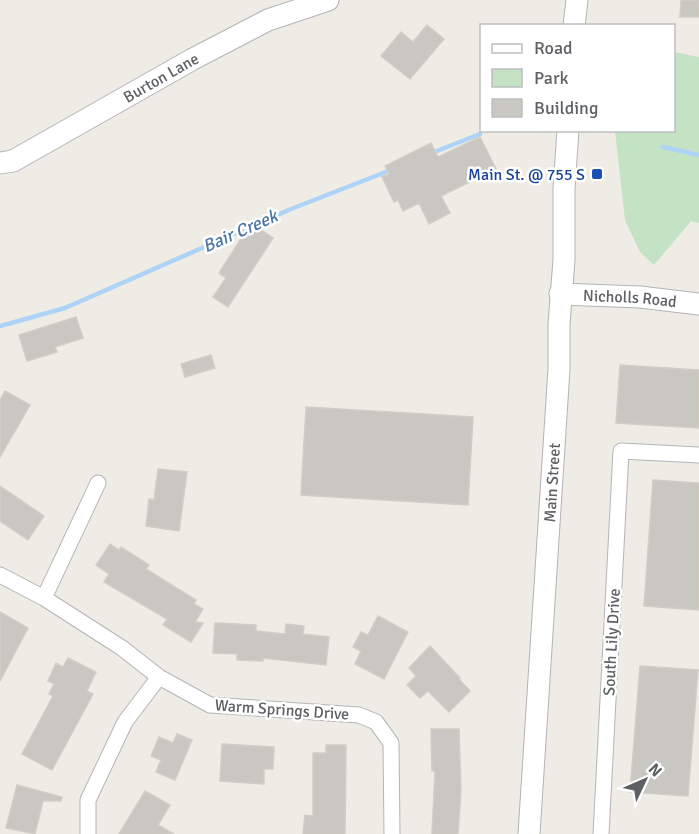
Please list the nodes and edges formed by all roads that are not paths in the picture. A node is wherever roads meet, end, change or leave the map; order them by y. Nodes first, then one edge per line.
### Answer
1 (328, 0) edge
2 (577, 0) edge
3 (574, 24) edge
4 (568, 132) edge
5 (0, 163) edge
6 (560, 294) junction
7 (699, 304) edge
8 (699, 455) edge
9 (98, 483) dead end
10 (0, 575) edge
11 (44, 598) junction
12 (159, 677) junction
13 (88, 834) edge
14 (392, 834) edge
15 (529, 834) edge
16 (601, 834) edge

1 - 5 main road, Burton Lane
2 - 3 main road
4 - 6 main road, Main Street
6 - 7 main road, Nicholls Road
6 - 15 main road, Main Street
8 - 16 street, South Lily Drive
9 - 11 street
10 - 11 street, Warm Springs Drive
11 - 12 street, Warm Springs Drive
12 - 13 street
12 - 14 street, Warm Springs Drive

